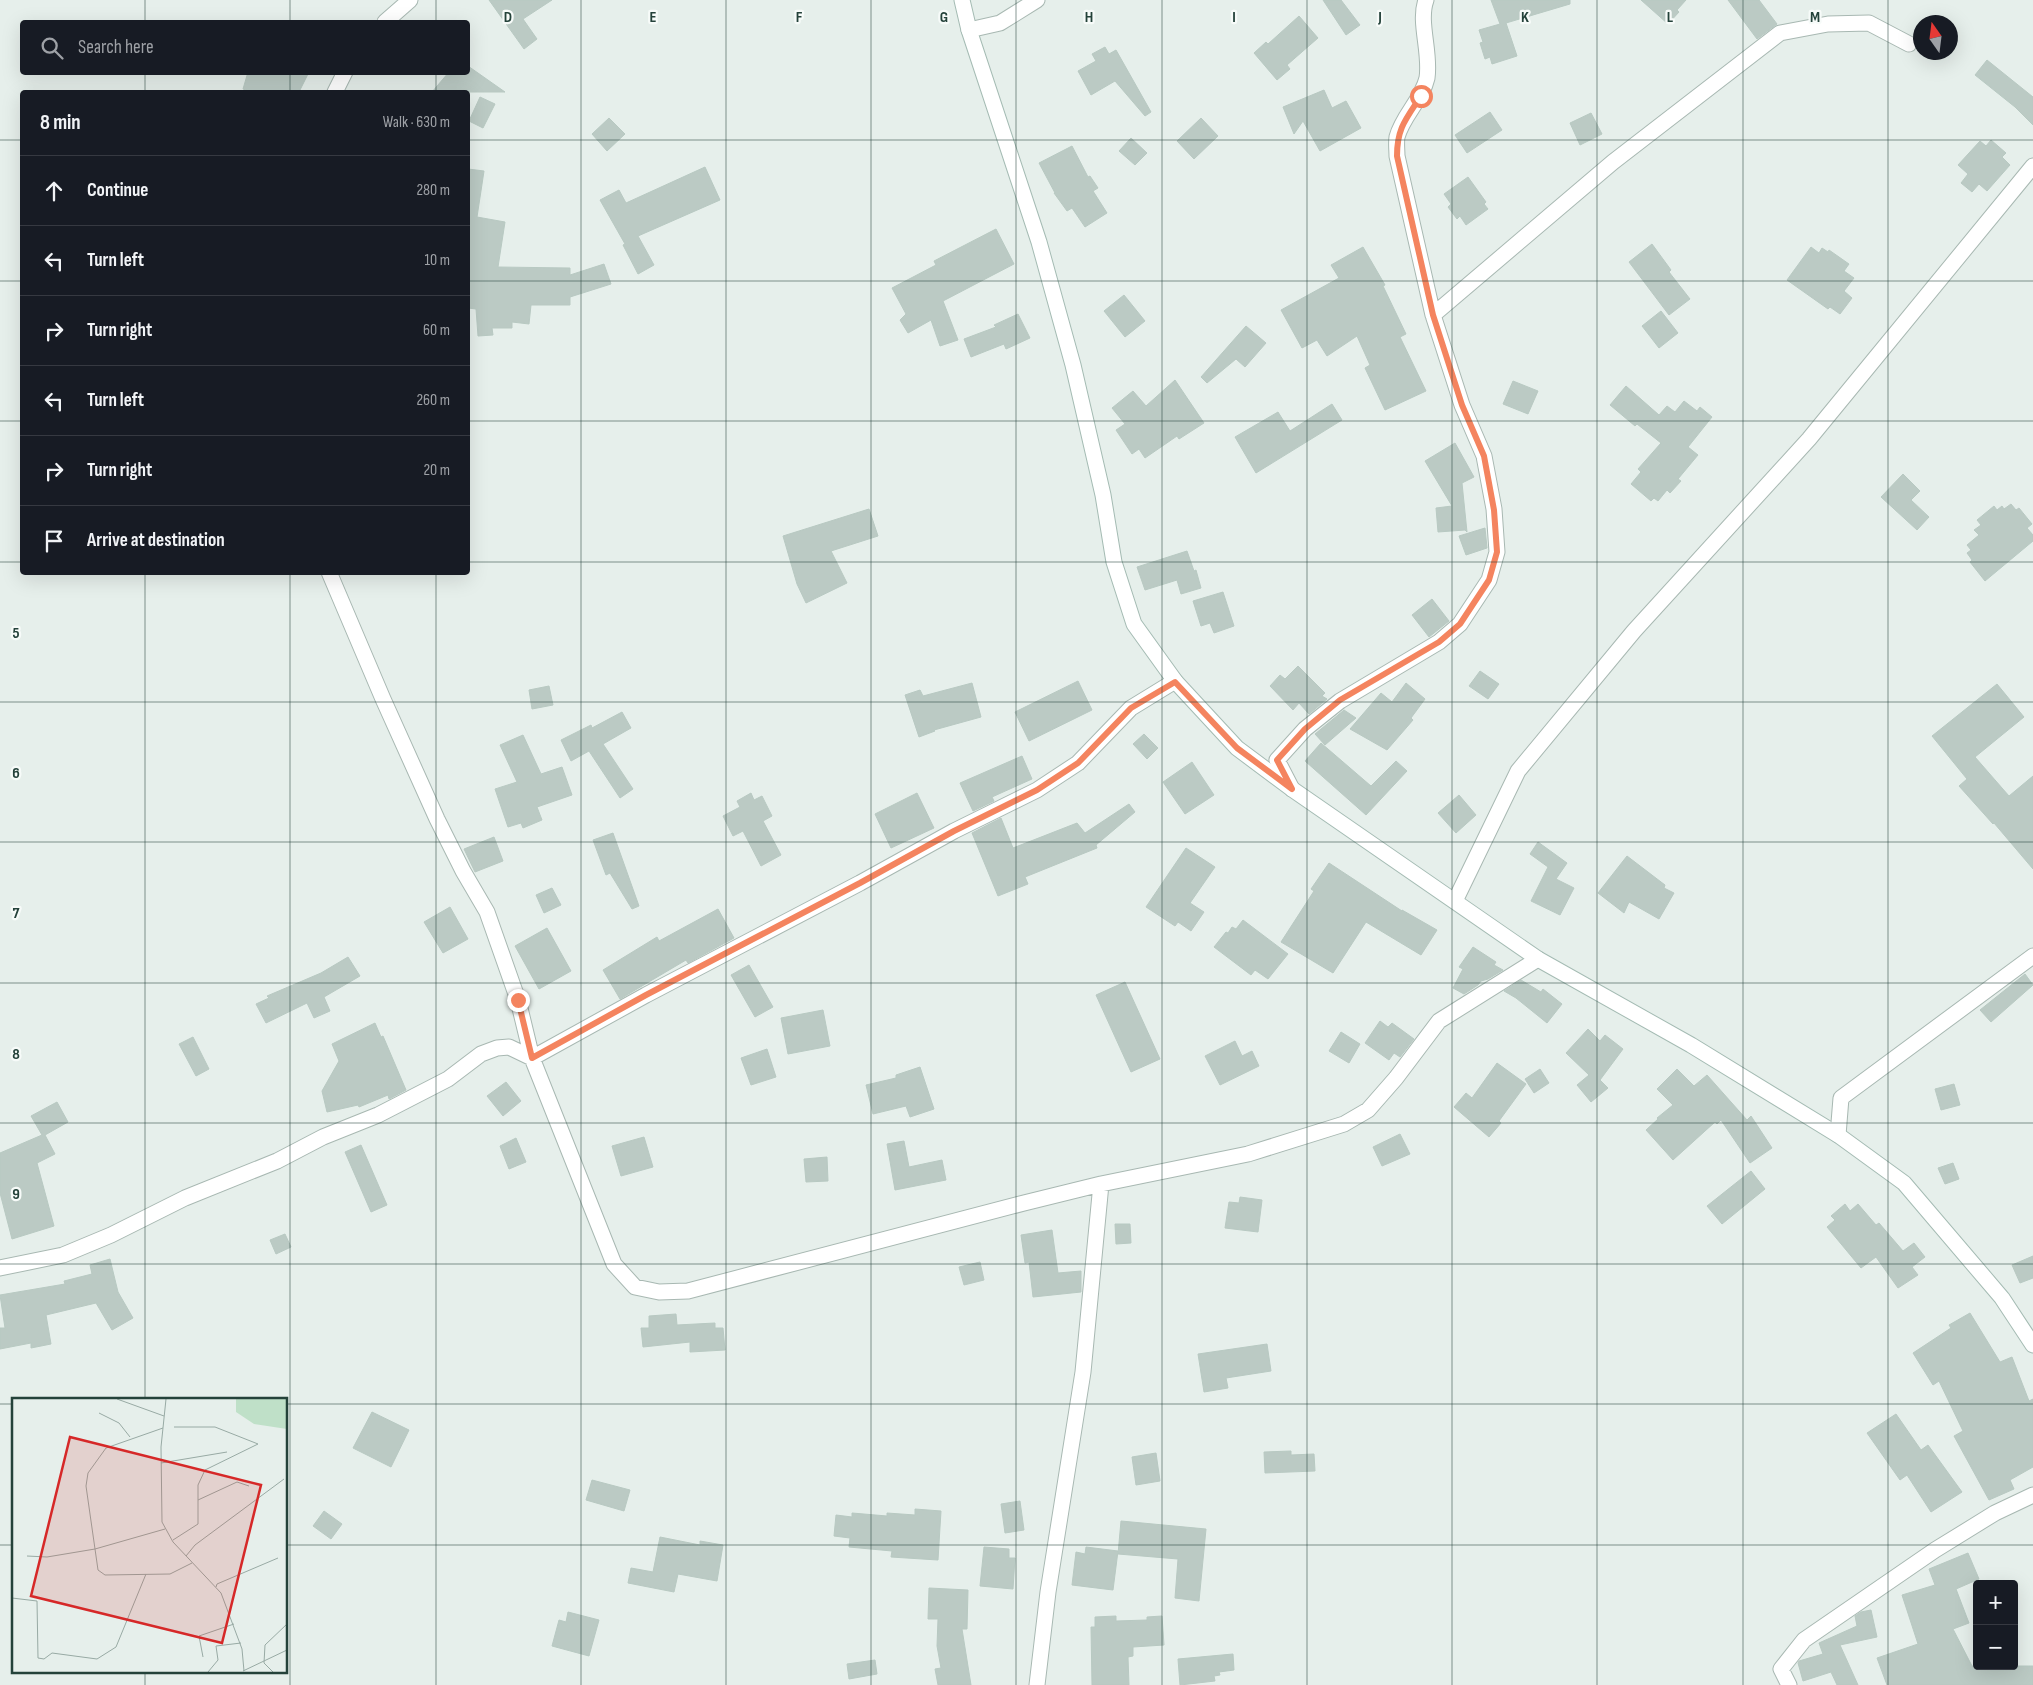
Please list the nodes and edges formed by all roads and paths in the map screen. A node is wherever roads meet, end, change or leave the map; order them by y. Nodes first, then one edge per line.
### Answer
1 (410, 0) edge
2 (962, 0) edge
3 (1037, 0) edge
4 (1426, 0) edge
5 (387, 20) edge
6 (969, 30) junction
7 (1909, 44) dead end
8 (344, 75) edge
9 (336, 90) edge
10 (2033, 166) edge
11 (1433, 315) junction
12 (330, 575) edge
13 (1175, 682) junction
14 (1292, 789) junction
15 (1455, 901) junction
16 (2033, 956) edge
17 (1538, 959) junction
18 (532, 1058) junction
19 (1838, 1135) junction
20 (1101, 1184) junction
21 (0, 1268) edge
22 (2033, 1346) edge
23 (2033, 1495) edge
24 (1037, 1685) edge
25 (1789, 1685) edge

1 - 5 street
2 - 6 street
3 - 6 street
4 - 11 street
6 - 13 street
7 - 11 street
8 - 9 street
10 - 15 street
11 - 14 street
12 - 18 street
13 - 14 street
13 - 18 street
14 - 15 street
15 - 17 street
16 - 19 street
17 - 19 street
17 - 20 street
18 - 20 street
18 - 21 street
19 - 22 street
20 - 24 street
23 - 25 street

